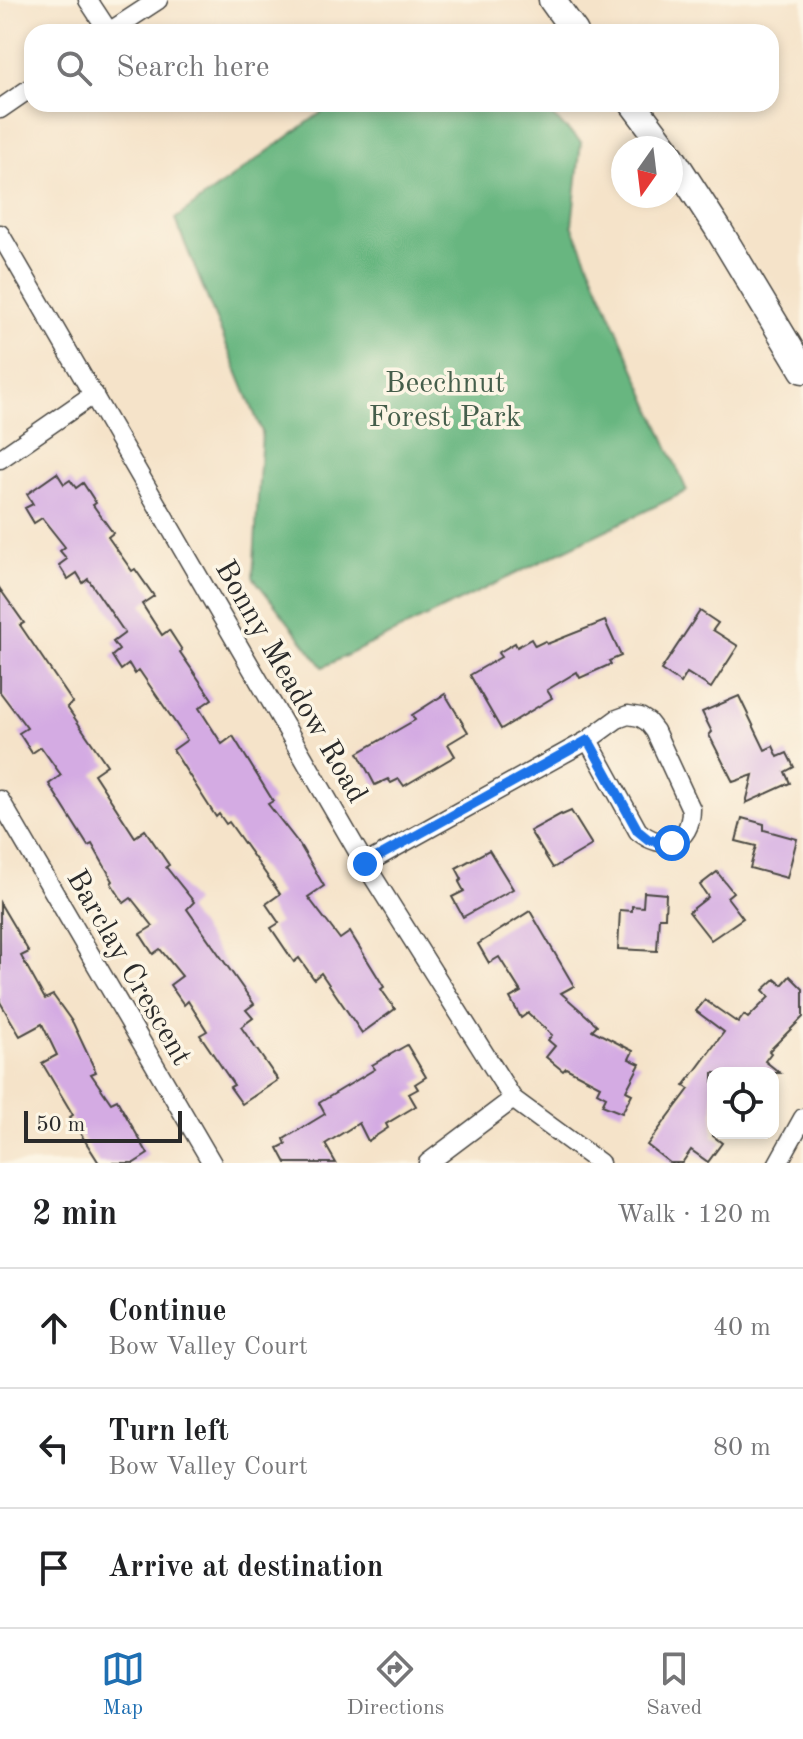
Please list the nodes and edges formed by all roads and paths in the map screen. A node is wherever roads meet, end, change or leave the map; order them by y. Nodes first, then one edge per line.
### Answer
1 (88, 0) edge
2 (158, 0) edge
3 (552, 0) edge
4 (104, 24) edge
5 (121, 24) edge
6 (569, 24) edge
7 (24, 92) edge
8 (0, 109) edge
9 (639, 112) edge
10 (657, 136) edge
11 (683, 175) edge
12 (0, 234) edge
13 (803, 370) edge
14 (94, 394) junction
15 (0, 459) edge
16 (588, 740) junction
17 (0, 800) edge
18 (365, 864) junction
19 (513, 1099) junction
20 (803, 1118) edge
21 (212, 1163) edge
22 (428, 1163) edge
23 (600, 1163) edge
24 (778, 1163) edge

1 - 4 street
2 - 5 street
3 - 6 main road
7 - 8 street
9 - 10 main road
11 - 13 main road
12 - 14 street, Bonny Meadow Road
14 - 15 street
14 - 18 street, Bonny Meadow Road
16 - 16 street
16 - 18 street
17 - 21 street, Barclay Crescent
18 - 19 street, Bonny Meadow Road
19 - 22 street
19 - 23 street, Bonny Meadow Road
20 - 24 street

